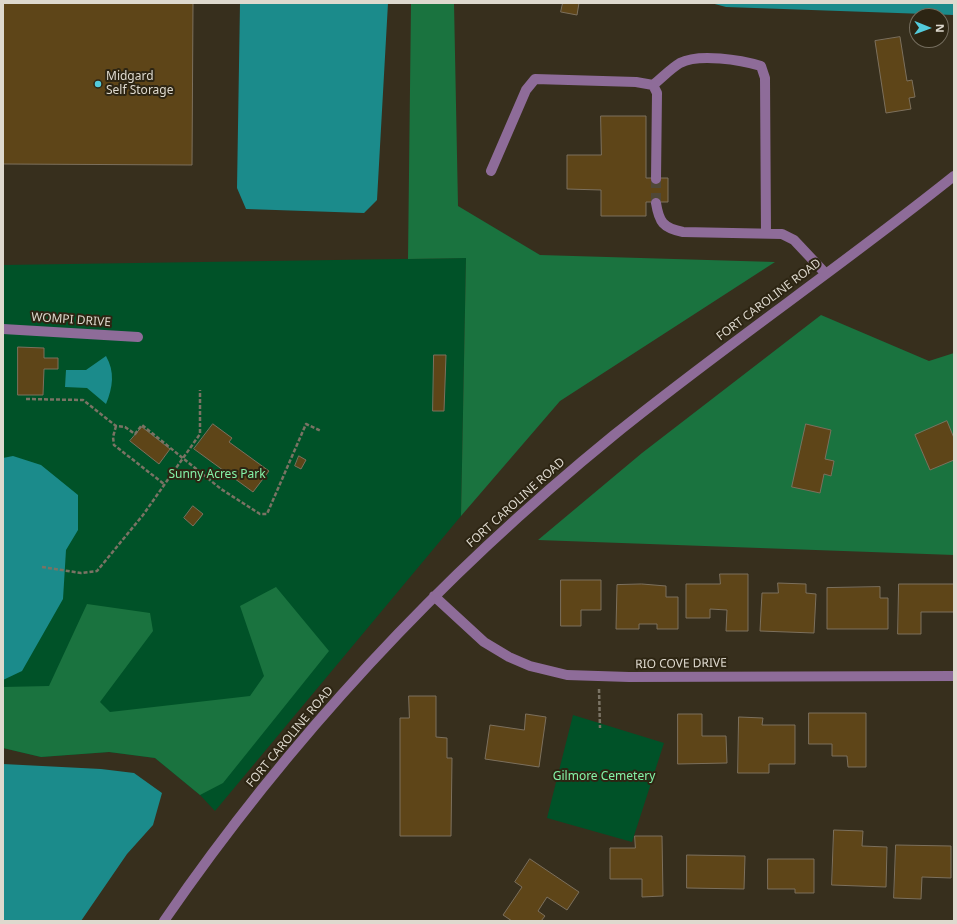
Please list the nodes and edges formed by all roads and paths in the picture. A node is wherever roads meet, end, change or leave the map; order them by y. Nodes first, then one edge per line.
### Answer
1 (653, 85) junction
2 (491, 171) dead end
3 (954, 176) edge
4 (656, 178) tunnel mouth
5 (656, 202) tunnel mouth
6 (766, 233) junction
7 (826, 274) junction
8 (3, 328) edge
9 (138, 337) dead end
10 (200, 390) dead end
11 (26, 399) dead end
12 (116, 426) junction
13 (321, 431) dead end
14 (184, 457) junction
15 (164, 484) junction
16 (42, 567) dead end
17 (434, 596) junction
18 (598, 676) junction
19 (954, 676) edge
20 (600, 728) dead end
21 (164, 921) edge

1 - 2 street
1 - 4 street
1 - 6 street
3 - 7 street, FORT CAROLINE ROAD
5 - 6 street
6 - 7 street
7 - 17 street, FORT CAROLINE ROAD
8 - 9 street, WOMPI DRIVE
10 - 14 path
11 - 12 path
12 - 14 path
12 - 15 path
13 - 14 path
14 - 15 path
15 - 16 path
17 - 18 street, RIO COVE DRIVE
17 - 21 street, FORT CAROLINE ROAD
18 - 19 street, RIO COVE DRIVE
18 - 20 path

